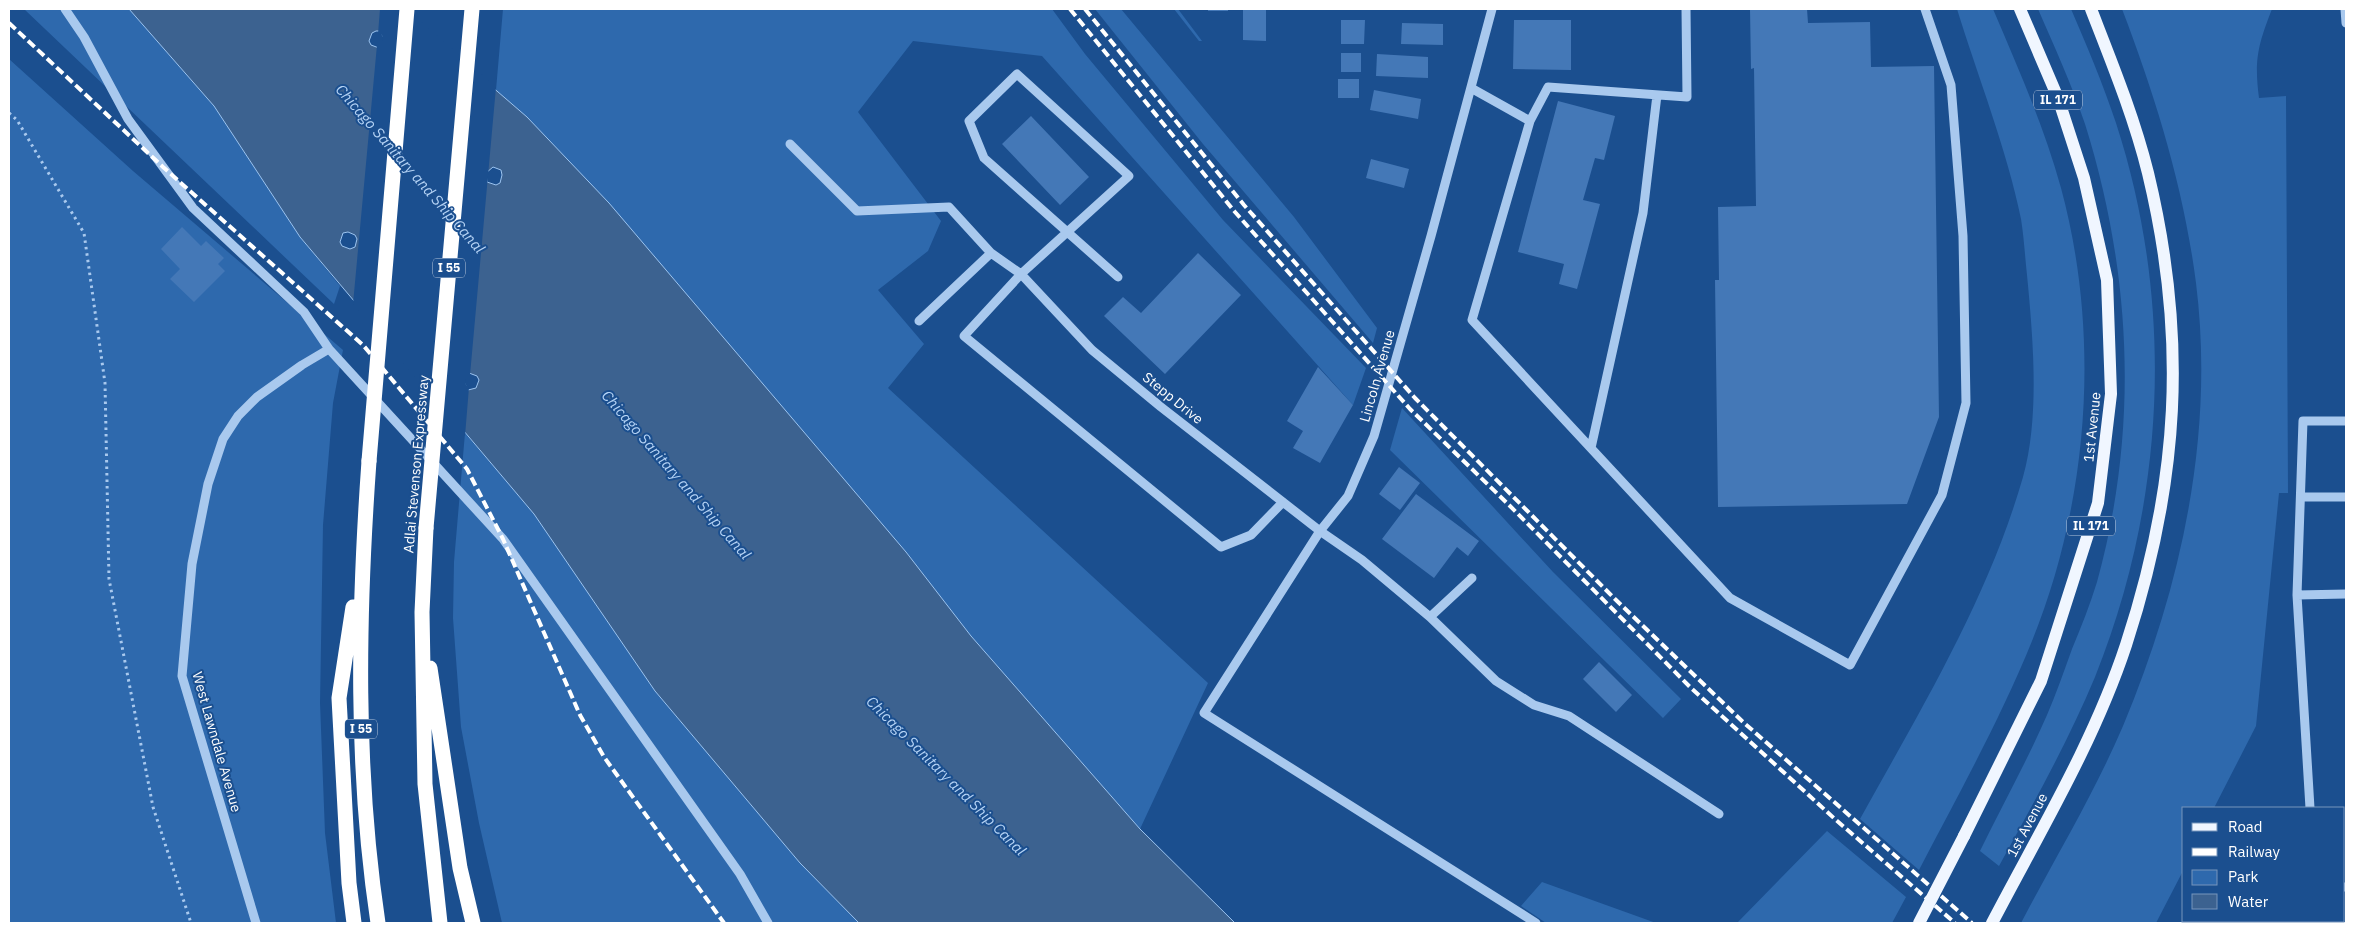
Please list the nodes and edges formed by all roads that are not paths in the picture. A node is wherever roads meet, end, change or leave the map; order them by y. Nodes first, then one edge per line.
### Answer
1 (65, 9) edge
2 (407, 9) edge
3 (472, 9) edge
4 (1492, 9) edge
5 (1686, 9) edge
6 (1925, 9) edge
7 (2020, 9) edge
8 (2091, 9) edge
9 (2345, 9) edge
10 (2346, 23) edge
11 (1470, 88) junction
12 (1657, 94) junction
13 (1530, 120) junction
14 (790, 144) dead end
15 (1067, 231) junction
16 (991, 253) junction
17 (1021, 274) junction
18 (1118, 277) dead end
19 (918, 320) dead end
20 (329, 349) junction
21 (2346, 421) edge
22 (1591, 448) junction
23 (2346, 497) edge
24 (2300, 498) junction
25 (1283, 502) junction
26 (1320, 531) junction
27 (364, 534) junction
28 (1472, 578) dead end
29 (2346, 594) edge
30 (2297, 595) junction
31 (422, 612) junction
32 (1430, 617) junction
33 (2310, 807) edge
34 (1719, 814) dead end
35 (256, 923) edge
36 (354, 923) edge
37 (378, 923) edge
38 (440, 923) edge
39 (473, 923) edge
40 (768, 923) edge
41 (1536, 923) edge
42 (1919, 923) edge
43 (1992, 923) edge

1 - 20 street
2 - 27 highway, I 55, bridge
3 - 31 highway, Adlai Stevenson Expressway / I 55, bridge
4 - 11 street, Lincoln Avenue
5 - 12 street
6 - 22 street
7 - 42 main road, 1st Avenue / IL 171, bridge
8 - 43 main road, 1st Avenue
9 - 10 street
11 - 13 street
11 - 26 street, Lincoln Avenue
12 - 13 street
12 - 22 street
13 - 22 street
14 - 16 street, Stepp Drive
15 - 15 street
15 - 17 street
15 - 18 street
16 - 17 street, Stepp Drive
16 - 19 street
17 - 25 street, Stepp Drive
17 - 25 street
20 - 35 street, West Lawndale Avenue
20 - 40 street
21 - 24 street
23 - 24 street
24 - 30 street
25 - 26 street, Stepp Drive
26 - 32 street, Stepp Drive
26 - 41 street, Lincoln Avenue
27 - 36 highway
27 - 37 highway, I 55
28 - 32 street
29 - 30 street
30 - 33 street
31 - 38 highway, Adlai Stevenson Expressway / I 55
31 - 39 highway
32 - 34 street, Stepp Drive

